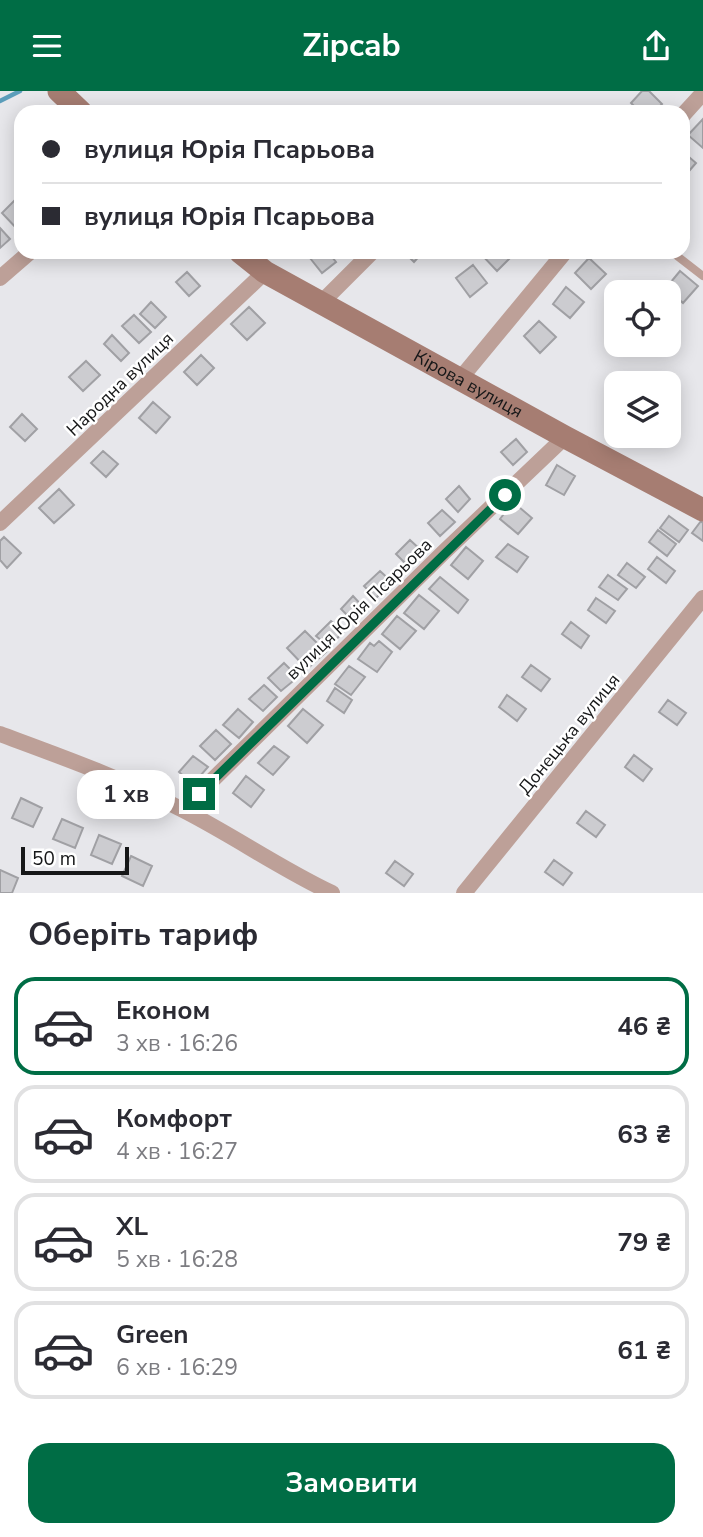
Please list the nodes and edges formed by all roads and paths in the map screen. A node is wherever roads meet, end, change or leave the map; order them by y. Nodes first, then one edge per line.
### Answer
1 (59, 91) edge
2 (703, 93) edge
3 (74, 105) edge
4 (690, 107) edge
5 (22, 259) edge
6 (249, 259) edge
7 (365, 259) edge
8 (559, 259) edge
9 (681, 259) edge
10 (265, 272) junction
11 (703, 276) edge
12 (0, 278) edge
13 (321, 303) junction
14 (460, 379) junction
15 (565, 437) junction
16 (703, 510) edge
17 (0, 523) edge
18 (703, 598) edge
19 (0, 734) edge
20 (183, 810) junction
21 (332, 893) edge
22 (464, 893) edge

1 - 3 street
2 - 4 street
5 - 12 street
6 - 10 street, Кірова вулиця
7 - 13 street
8 - 14 street
9 - 11 lane
10 - 13 street, Кірова вулиця
10 - 17 street
13 - 14 street, Кірова вулиця
14 - 15 street, Кірова вулиця
15 - 16 street, Кірова вулиця
15 - 20 street, вулиця Юрія Псарьова
18 - 22 street, Донецька вулиця
19 - 20 street
20 - 21 street

